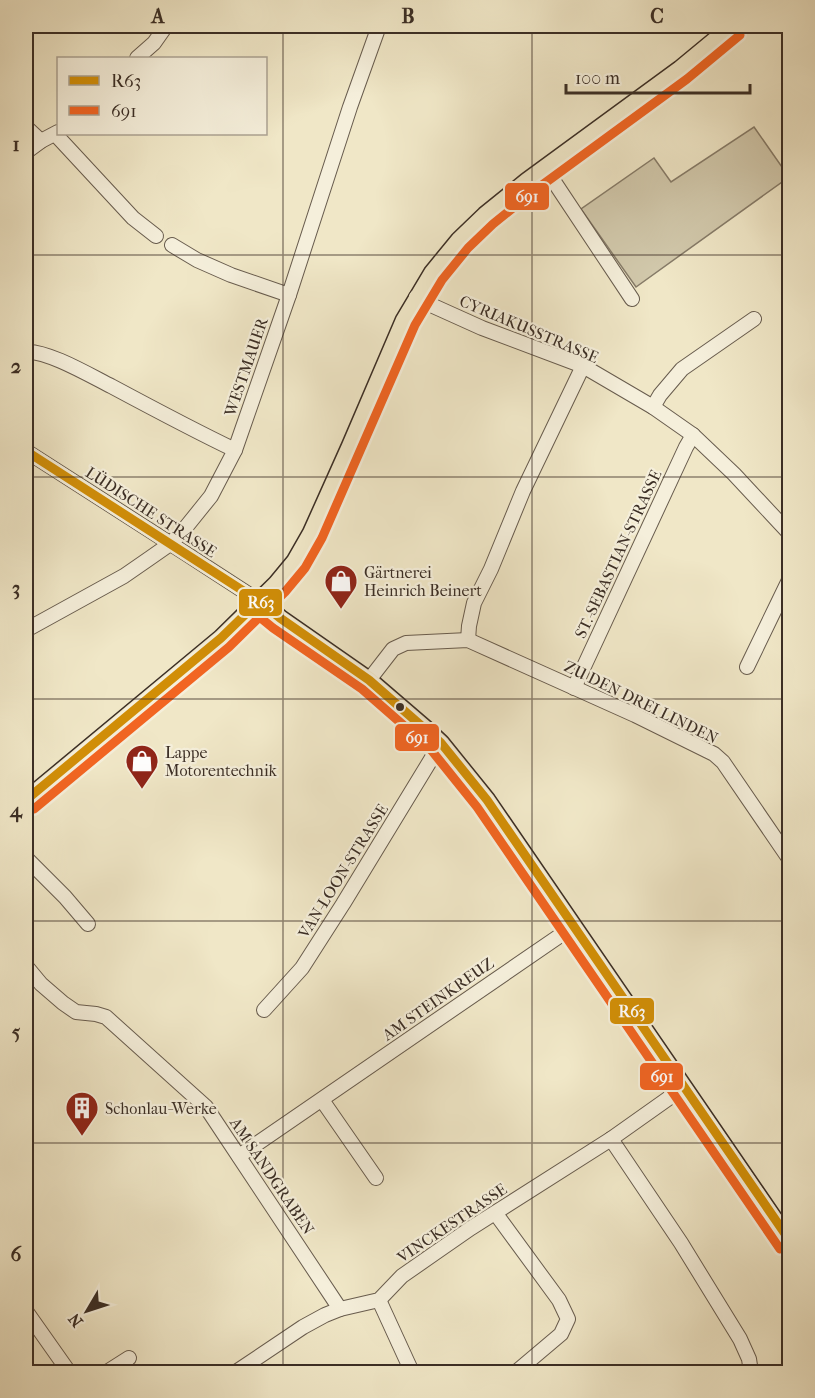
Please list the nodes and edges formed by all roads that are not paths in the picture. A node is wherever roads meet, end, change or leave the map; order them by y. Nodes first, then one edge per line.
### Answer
1 (166, 26) edge
2 (379, 26) edge
3 (732, 26) edge
4 (138, 57) edge
5 (26, 127) edge
6 (57, 133) edge
7 (59, 135) edge
8 (41, 141) junction
9 (26, 152) edge
10 (545, 168) junction
11 (156, 236) dead end
12 (172, 245) dead end
13 (289, 295) junction
14 (416, 297) junction
15 (632, 299) dead end
16 (754, 318) dead end
17 (26, 352) edge
18 (583, 366) junction
19 (653, 407) junction
20 (693, 435) junction
21 (235, 450) junction
22 (26, 451) edge
23 (789, 534) edge
24 (170, 544) junction
25 (789, 578) edge
26 (259, 602) junction
27 (26, 630) edge
28 (468, 640) junction
29 (747, 667) dead end
30 (369, 680) junction
31 (574, 688) junction
32 (441, 743) junction
33 (26, 800) edge
34 (26, 858) edge
35 (789, 860) edge
36 (88, 924) dead end
37 (573, 926) junction
38 (26, 966) edge
39 (264, 1010) dead end
40 (683, 1088) junction
41 (322, 1100) junction
42 (611, 1139) junction
43 (239, 1156) junction
44 (376, 1178) dead end
45 (496, 1214) junction
46 (789, 1242) edge
47 (379, 1300) junction
48 (340, 1309) junction
49 (26, 1311) edge
50 (129, 1358) dead end
51 (69, 1372) edge
52 (107, 1372) edge
53 (236, 1372) edge
54 (412, 1372) edge
55 (516, 1372) edge
56 (751, 1372) edge

1 - 4 street
2 - 13 street, WESTMAUER
3 - 10 main road
5 - 8 street
6 - 8 street
7 - 11 street
8 - 9 street
10 - 14 main road
10 - 15 street
12 - 13 street
13 - 21 street, WESTMAUER
14 - 18 street, CYRIAKUSSTRASSE
14 - 26 main road
16 - 19 street
17 - 21 street
18 - 19 street, CYRIAKUSSTRASSE
18 - 28 street
19 - 20 street, CYRIAKUSSTRASSE
20 - 23 street, CYRIAKUSSTRASSE
20 - 31 street, ST.-SEBASTIAN-STRASSE
21 - 24 street, WESTMAUER
22 - 24 street, LÜDISCHE STRASSE
24 - 26 street, LÜDISCHE STRASSE
24 - 27 street, WESTMAUER
25 - 29 street
26 - 30 main road
26 - 33 main road
28 - 30 street, ZU DEN DREI LINDEN
28 - 31 street, ZU DEN DREI LINDEN
30 - 32 main road
31 - 35 street, ZU DEN DREI LINDEN
32 - 37 main road
32 - 39 street, VAN-LOON-STRASSE
34 - 36 street
37 - 40 main road
37 - 41 street, AM STEINKREUZ
38 - 43 street, AM SANDGRABEN
40 - 42 street, VINCKESTRASSE
40 - 46 main road
41 - 43 street, AM STEINKREUZ
41 - 44 street
42 - 45 street, VINCKESTRASSE
42 - 56 street
43 - 48 street, AM SANDGRABEN
45 - 47 street, VINCKESTRASSE
45 - 55 street
47 - 48 street
47 - 54 street
48 - 53 street
49 - 51 street
50 - 52 street

